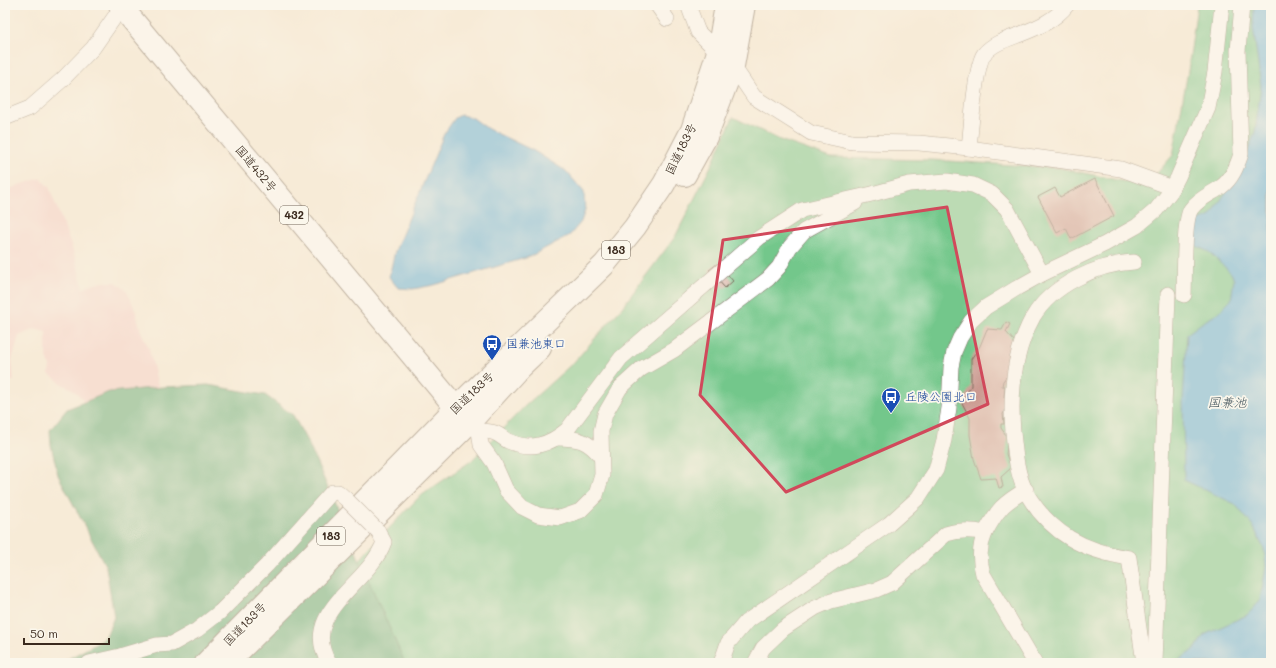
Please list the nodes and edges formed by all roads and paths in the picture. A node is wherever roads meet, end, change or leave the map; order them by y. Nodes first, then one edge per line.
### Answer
1 (122, 5) edge
2 (657, 5) edge
3 (688, 5) edge
4 (726, 5) edge
5 (744, 5) edge
6 (1067, 5) edge
7 (1222, 5) edge
8 (1242, 5) edge
9 (667, 19) dead end
10 (725, 59) junction
11 (5, 118) edge
12 (969, 148) junction
13 (1173, 188) junction
14 (872, 194) junction
15 (1134, 262) dead end
16 (1042, 274) junction
17 (1168, 294) dead end
18 (1184, 295) dead end
19 (468, 420) junction
20 (557, 438) junction
21 (601, 457) junction
22 (1026, 490) junction
23 (985, 533) junction
24 (89, 663) edge
25 (206, 663) edge
26 (227, 663) edge
27 (329, 663) edge
28 (721, 663) edge
29 (755, 663) edge
30 (1035, 663) edge
31 (1144, 663) edge
32 (1155, 663) edge

1 - 11 street
1 - 19 highway, 国道432号 / 432
2 - 9 street
3 - 10 street
4 - 10 highway, 国道183号 / 183
5 - 10 highway, 国道183号 / 183
6 - 12 street
7 - 13 street
8 - 18 street
10 - 12 street
10 - 19 highway, 国道183号 / 183
12 - 13 street
13 - 16 street
14 - 16 street
14 - 20 street
14 - 21 street
15 - 22 street
16 - 28 street
17 - 32 street
19 - 20 street
19 - 21 street
19 - 25 highway, 国道183号 / 183
19 - 26 highway, 国道183号 / 183
20 - 21 street
22 - 23 street
22 - 31 street
23 - 29 street
23 - 30 street
24 - 27 street, bridge

